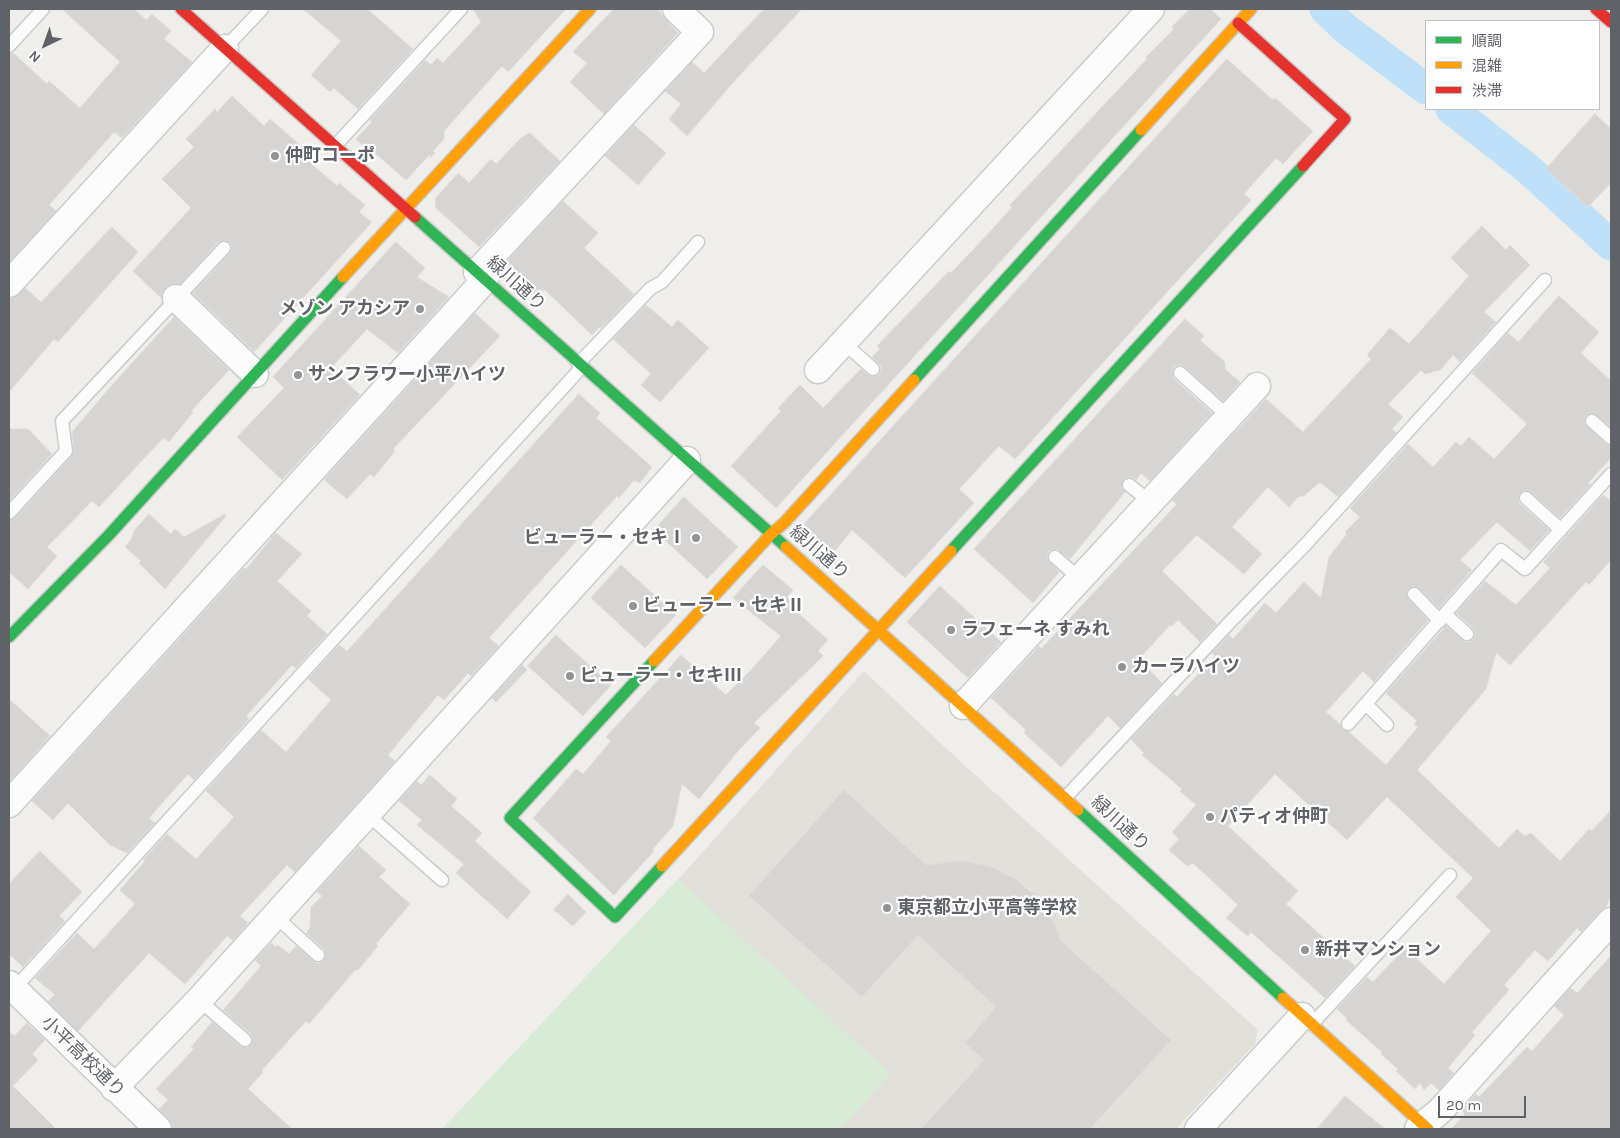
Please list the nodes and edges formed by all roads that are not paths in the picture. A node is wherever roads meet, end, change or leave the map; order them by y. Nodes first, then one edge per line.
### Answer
1 (43, 9) edge
2 (181, 9) edge
3 (262, 9) edge
4 (461, 9) edge
5 (590, 9) edge
6 (676, 9) edge
7 (1151, 9) edge
8 (1596, 9) edge
9 (1247, 10) edge
10 (1611, 22) edge
11 (1238, 23) junction
12 (9, 46) edge
13 (225, 48) junction
14 (335, 146) junction
15 (404, 209) junction
16 (698, 242) dead end
17 (224, 248) dead end
18 (481, 276) junction
19 (1545, 280) dead end
20 (9, 284) edge
21 (176, 298) junction
22 (843, 342) junction
23 (580, 366) junction
24 (873, 369) dead end
25 (818, 370) dead end
26 (1180, 373) dead end
27 (255, 374) junction
28 (1258, 386) dead end
29 (1229, 417) junction
30 (1592, 421) dead end
31 (1611, 438) edge
32 (687, 460) junction
33 (1611, 474) edge
34 (1129, 485) dead end
35 (1526, 498) dead end
36 (1151, 502) junction
37 (9, 513) edge
38 (1561, 530) junction
39 (770, 534) junction
40 (1055, 557) dead end
41 (1080, 579) junction
42 (1414, 594) dead end
43 (1443, 618) junction
44 (879, 630) junction
45 (1467, 634) dead end
46 (9, 637) edge
47 (1366, 704) junction
48 (963, 706) junction
49 (1348, 724) dead end
50 (1387, 725) dead end
51 (1065, 798) junction
52 (9, 804) edge
53 (367, 814) junction
54 (1450, 875) dead end
55 (442, 880) dead end
56 (275, 916) junction
57 (1611, 921) edge
58 (318, 955) dead end
59 (11, 987) edge
60 (199, 1000) junction
61 (1307, 1020) junction
62 (245, 1040) dead end
63 (114, 1088) junction
64 (1423, 1128) edge
65 (158, 1129) edge
66 (1198, 1129) edge

1 - 12 lane
2 - 13 street, 緑川通り
3 - 13 lane
4 - 14 lane
5 - 15 street
6 - 18 street
7 - 22 street
8 - 10 street
9 - 11 street
11 - 39 street
11 - 44 street
13 - 14 street, 緑川通り
13 - 20 street
14 - 15 street, 緑川通り
15 - 18 street, 緑川通り
15 - 27 street
16 - 23 lane
17 - 21 lane
18 - 23 street, 緑川通り
18 - 52 street
19 - 51 lane
21 - 27 street
21 - 37 lane
22 - 24 lane
22 - 25 street
23 - 32 street, 緑川通り
23 - 59 lane
26 - 29 lane
27 - 46 street
28 - 29 street
29 - 36 street
30 - 31 lane
32 - 39 street, 緑川通り
32 - 53 street
33 - 38 lane
34 - 36 lane
35 - 38 lane
36 - 41 street
38 - 43 lane
39 - 44 street, 緑川通り
39 - 44 street
40 - 41 lane
41 - 48 street
42 - 43 lane
43 - 45 lane
43 - 47 lane
44 - 48 street, 緑川通り
47 - 49 lane
47 - 50 lane
48 - 51 street, 緑川通り
51 - 61 street, 緑川通り
53 - 55 lane
53 - 56 street
54 - 61 lane
56 - 58 lane
56 - 60 street
57 - 64 street
59 - 63 street, 小平高校通り
60 - 62 lane
60 - 63 street
61 - 64 street, 緑川通り
61 - 66 street
63 - 65 street, 小平高校通り

